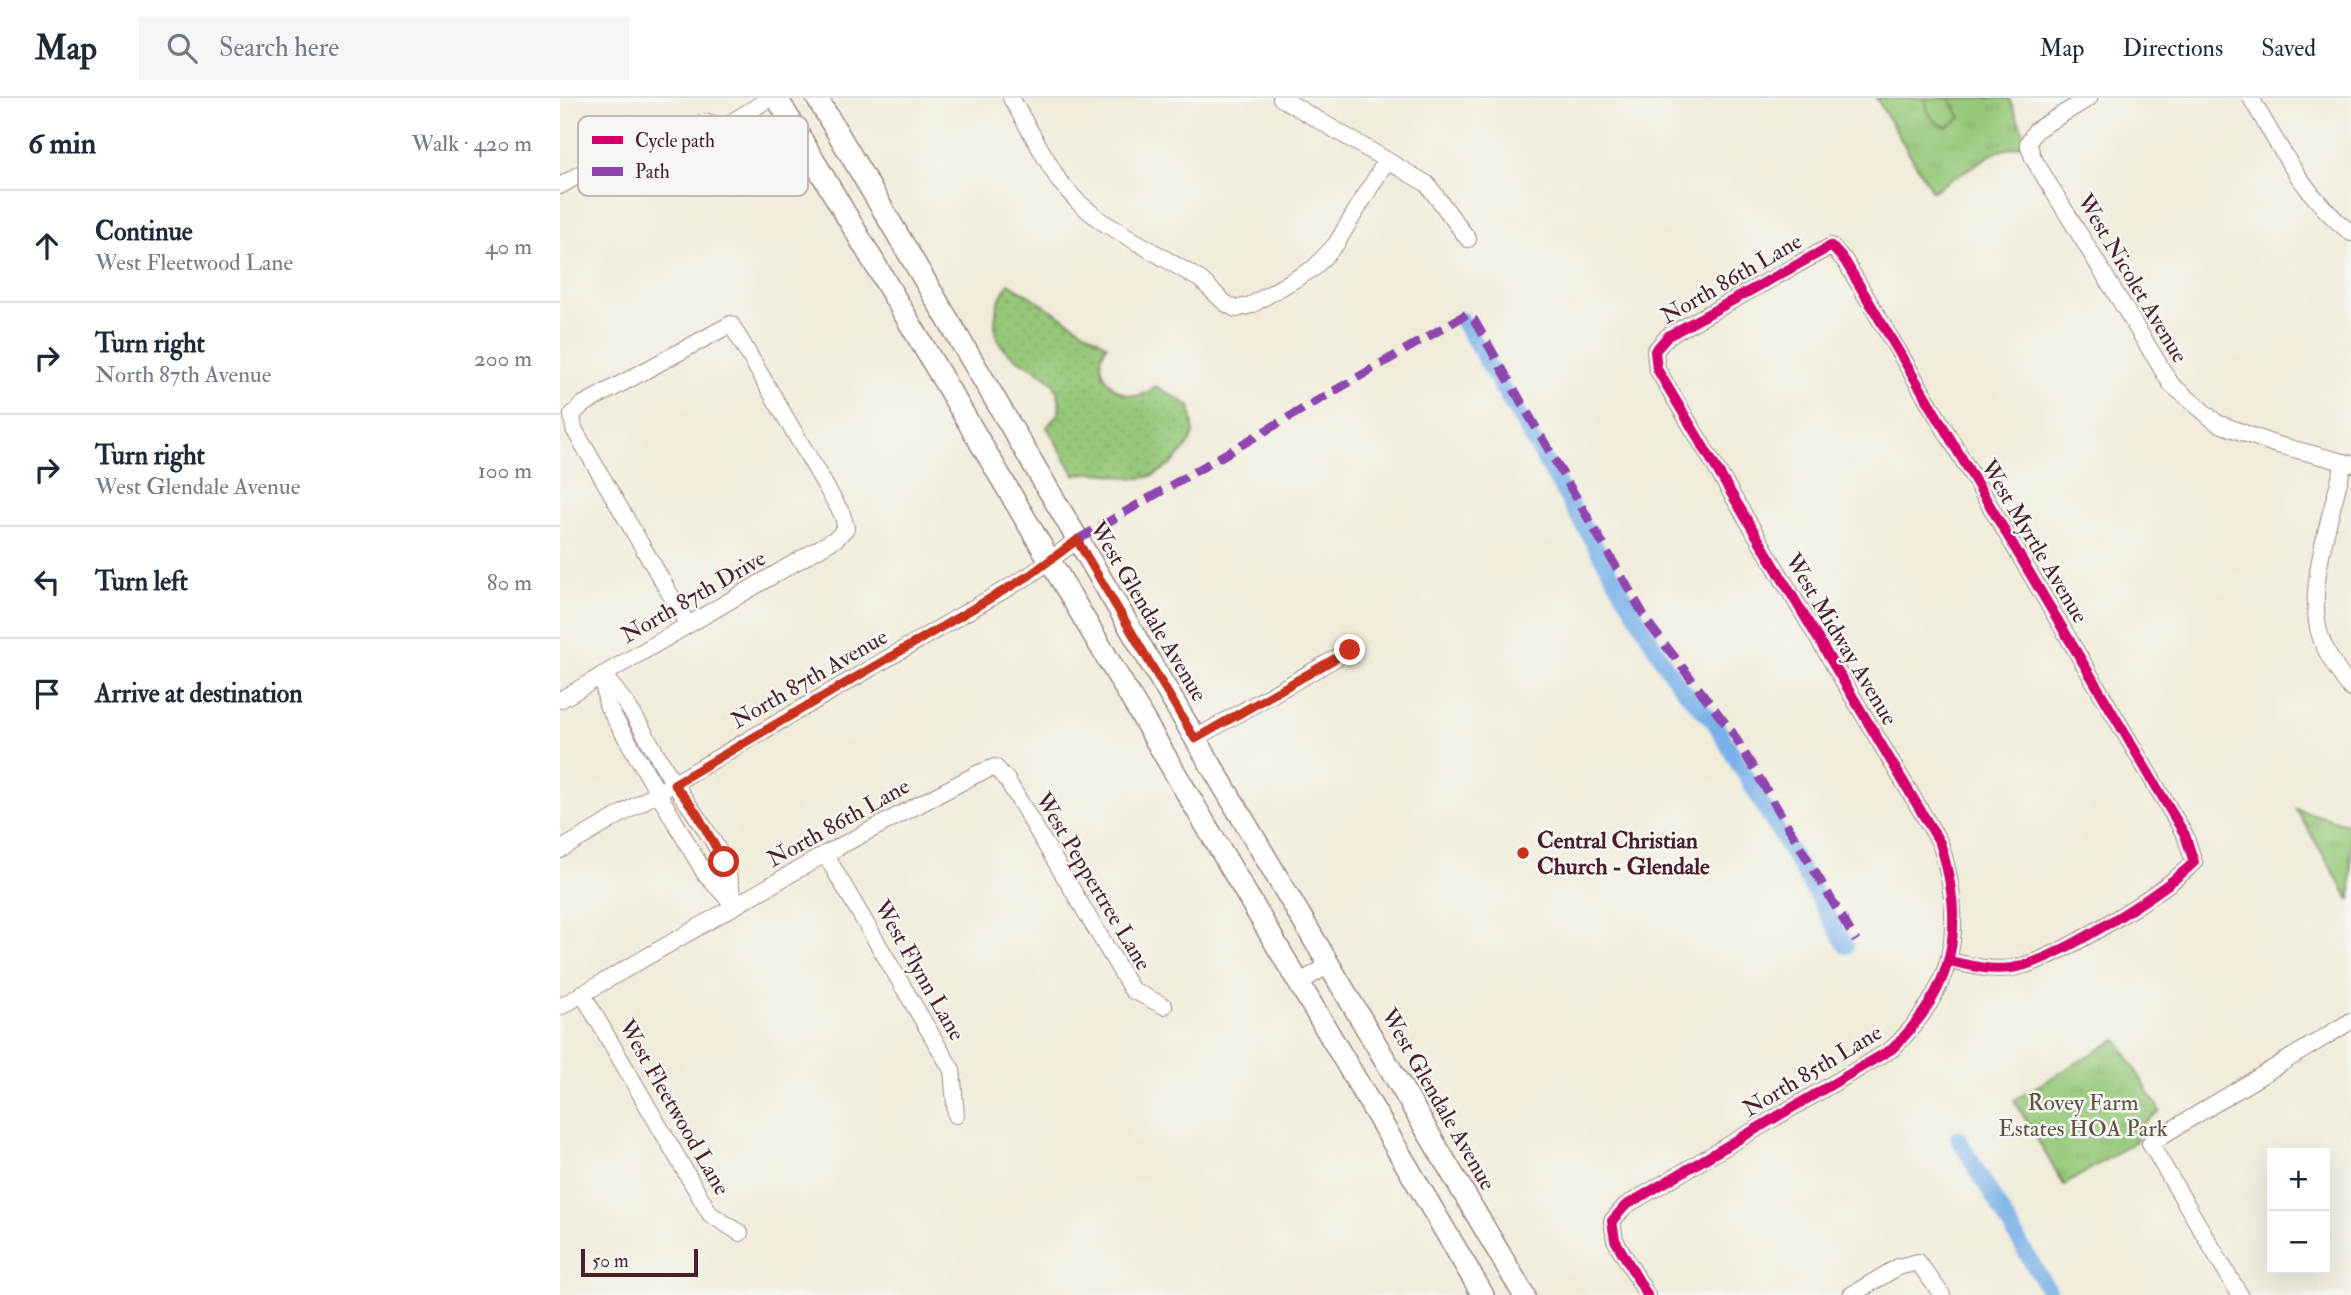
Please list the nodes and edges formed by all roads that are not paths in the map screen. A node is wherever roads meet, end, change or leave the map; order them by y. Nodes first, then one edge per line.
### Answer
1 (770, 98) edge
2 (777, 98) edge
3 (817, 98) edge
4 (1011, 98) edge
5 (2089, 98) edge
6 (2251, 98) edge
7 (1291, 101) edge
8 (741, 116) edge
9 (788, 116) edge
10 (808, 151) edge
11 (1386, 161) junction
12 (578, 175) edge
13 (560, 186) edge
14 (2351, 233) edge
15 (1468, 239) dead end
16 (1831, 246) joint
17 (1655, 351) joint
18 (2347, 463) edge
19 (1077, 540) junction
20 (1048, 561) junction
21 (688, 625) junction
22 (1350, 650) dead end
23 (602, 675) junction
24 (2351, 689) edge
25 (560, 700) edge
26 (1195, 739) junction
27 (995, 767) joint
28 (674, 784) junction
29 (658, 793) junction
30 (716, 847) junction
31 (560, 850) edge
32 (825, 854) junction
33 (696, 858) junction
34 (735, 906) junction
35 (1950, 961) junction
36 (1329, 965) junction
37 (1299, 983) junction
38 (582, 993) junction
39 (1164, 1006) dead end
40 (560, 1007) edge
41 (2351, 1021) edge
42 (956, 1115) dead end
43 (740, 1233) dead end
44 (1483, 1295) edge
45 (1524, 1295) edge
46 (1647, 1295) edge
47 (1851, 1295) edge
48 (1942, 1295) edge
49 (2240, 1295) edge

1 - 8 street
2 - 9 main road
3 - 19 main road, West Glendale Avenue
4 - 11 street
5 - 18 street, West Nicolet Avenue
6 - 14 street
7 - 11 street
10 - 20 main road
11 - 15 street
12 - 13 street
16 - 17 street, North 86th Lane
16 - 35 street, West Myrtle Avenue
17 - 35 street, West Midway Avenue
18 - 24 street
19 - 20 street, North 87th Avenue
19 - 26 main road, West Glendale Avenue
20 - 28 street, North 87th Avenue
20 - 37 main road
21 - 21 street, North 87th Drive
21 - 23 street, North 87th Drive
22 - 26 street
23 - 25 street, North 87th Drive
23 - 28 street
23 - 29 street
26 - 36 main road, West Glendale Avenue
27 - 32 street, North 86th Lane
27 - 39 street, West Peppertree Lane
28 - 29 street, North 87th Avenue
28 - 30 street
29 - 31 street, North 87th Avenue
29 - 33 street
30 - 33 street
30 - 34 street
32 - 34 street, North 86th Lane
32 - 42 street, West Flynn Lane
33 - 34 street
34 - 38 street, North 86th Lane
35 - 46 street, North 85th Lane
36 - 37 street
36 - 45 main road, West Glendale Avenue
37 - 44 main road
38 - 40 street, North 86th Lane
38 - 43 street, West Fleetwood Lane
41 - 49 street
47 - 48 street

